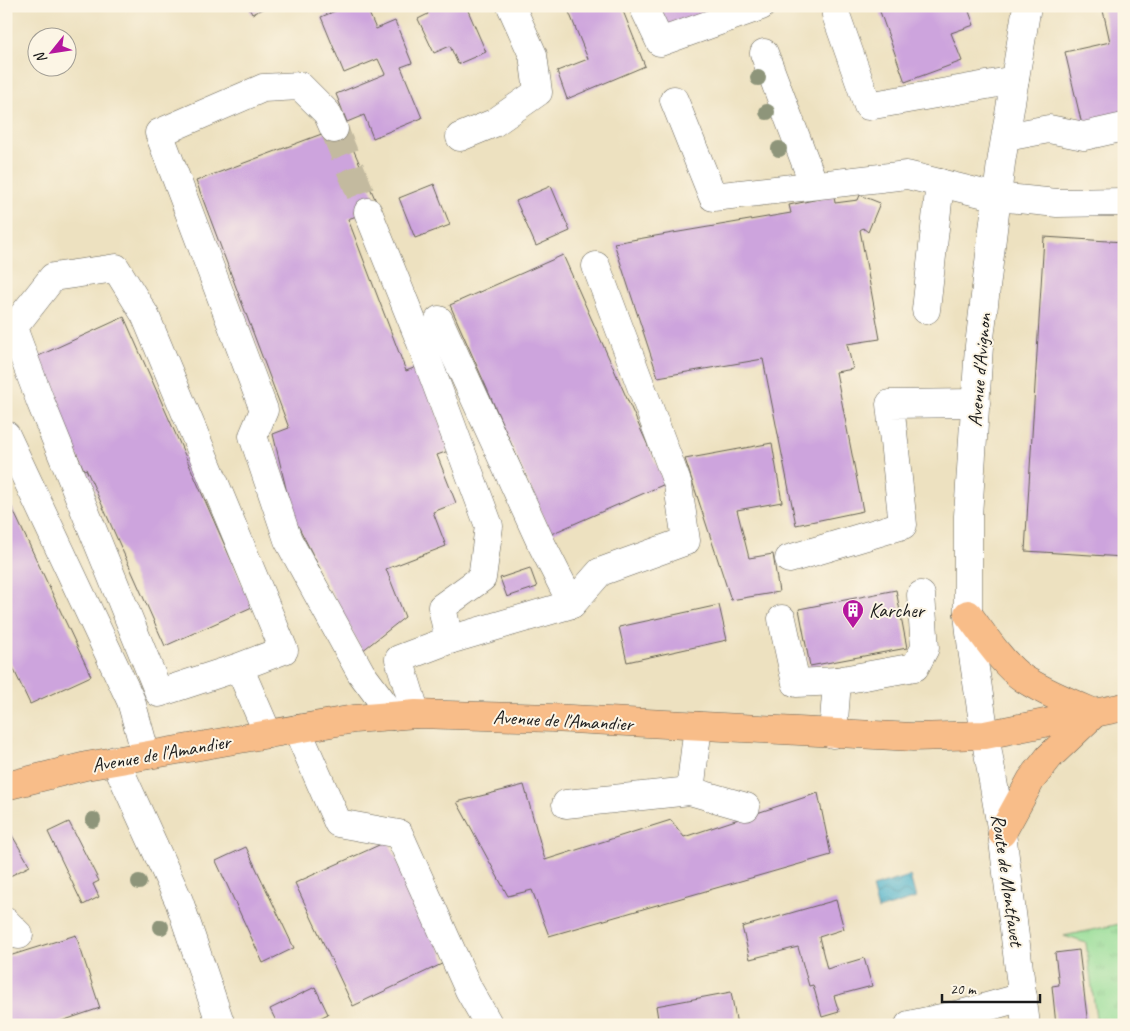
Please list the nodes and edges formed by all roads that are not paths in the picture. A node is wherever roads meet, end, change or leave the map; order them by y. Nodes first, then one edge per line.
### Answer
1 (511, 6) edge
2 (644, 6) edge
3 (762, 6) edge
4 (1027, 6) edge
5 (836, 15) dead end
6 (764, 52) dead end
7 (1015, 80) junction
8 (674, 100) dead end
9 (1124, 127) edge
10 (334, 129) tunnel mouth
11 (460, 137) dead end
12 (1006, 137) junction
13 (940, 183) junction
14 (814, 185) junction
15 (997, 197) junction
16 (1124, 202) edge
17 (368, 212) tunnel mouth
18 (596, 266) dead end
19 (926, 310) dead end
20 (439, 320) dead end
21 (976, 403) junction
22 (6, 435) edge
23 (789, 559) dead end
24 (921, 596) dead end
25 (572, 604) junction
26 (968, 614) junction
27 (782, 619) dead end
28 (449, 640) junction
29 (239, 667) junction
30 (837, 681) junction
31 (1124, 707) edge
32 (1095, 713) junction
33 (404, 715) junction
34 (698, 726) junction
35 (297, 729) junction
36 (268, 734) junction
37 (833, 734) junction
38 (985, 735) junction
39 (146, 755) junction
40 (115, 760) junction
41 (6, 786) edge
42 (690, 791) junction
43 (566, 804) dead end
44 (746, 806) dead end
45 (1002, 832) junction
46 (1023, 997) junction
47 (221, 1025) edge
48 (489, 1025) edge
49 (908, 1025) edge
50 (1026, 1025) edge

1 - 11 street
2 - 3 street
4 - 7 street, Avenue d'Avignon
5 - 7 street
6 - 14 street
7 - 12 street, Avenue d'Avignon
8 - 14 street
9 - 12 street
10 - 33 street
12 - 15 street, Avenue d'Avignon
13 - 14 street
13 - 15 street
13 - 19 street
15 - 16 street
15 - 21 street, Avenue d'Avignon
17 - 28 street
18 - 25 street
20 - 25 street
21 - 23 street
21 - 26 street, Avenue d'Avignon
22 - 39 street
24 - 30 street
25 - 28 street
26 - 32 main road
26 - 38 street, Avenue d'Avignon
27 - 30 street
28 - 33 street
29 - 29 street
29 - 36 street
30 - 37 street
31 - 32 main road, Avenue de l'Amandier
32 - 38 main road, Avenue de l'Amandier
32 - 45 main road
33 - 34 main road, Avenue de l'Amandier
33 - 35 main road, Avenue de l'Amandier
34 - 37 main road, Avenue de l'Amandier
34 - 42 street
35 - 36 main road, Avenue de l'Amandier
35 - 48 street
36 - 39 main road, Avenue de l'Amandier
37 - 38 main road, Avenue de l'Amandier
38 - 45 street, Route de Montfavet
39 - 40 main road, Avenue de l'Amandier
40 - 41 main road, Avenue de l'Amandier
40 - 47 street
42 - 43 street
42 - 44 street
45 - 46 street, Route de Montfavet
46 - 49 street
46 - 50 street, Route de Montfavet

